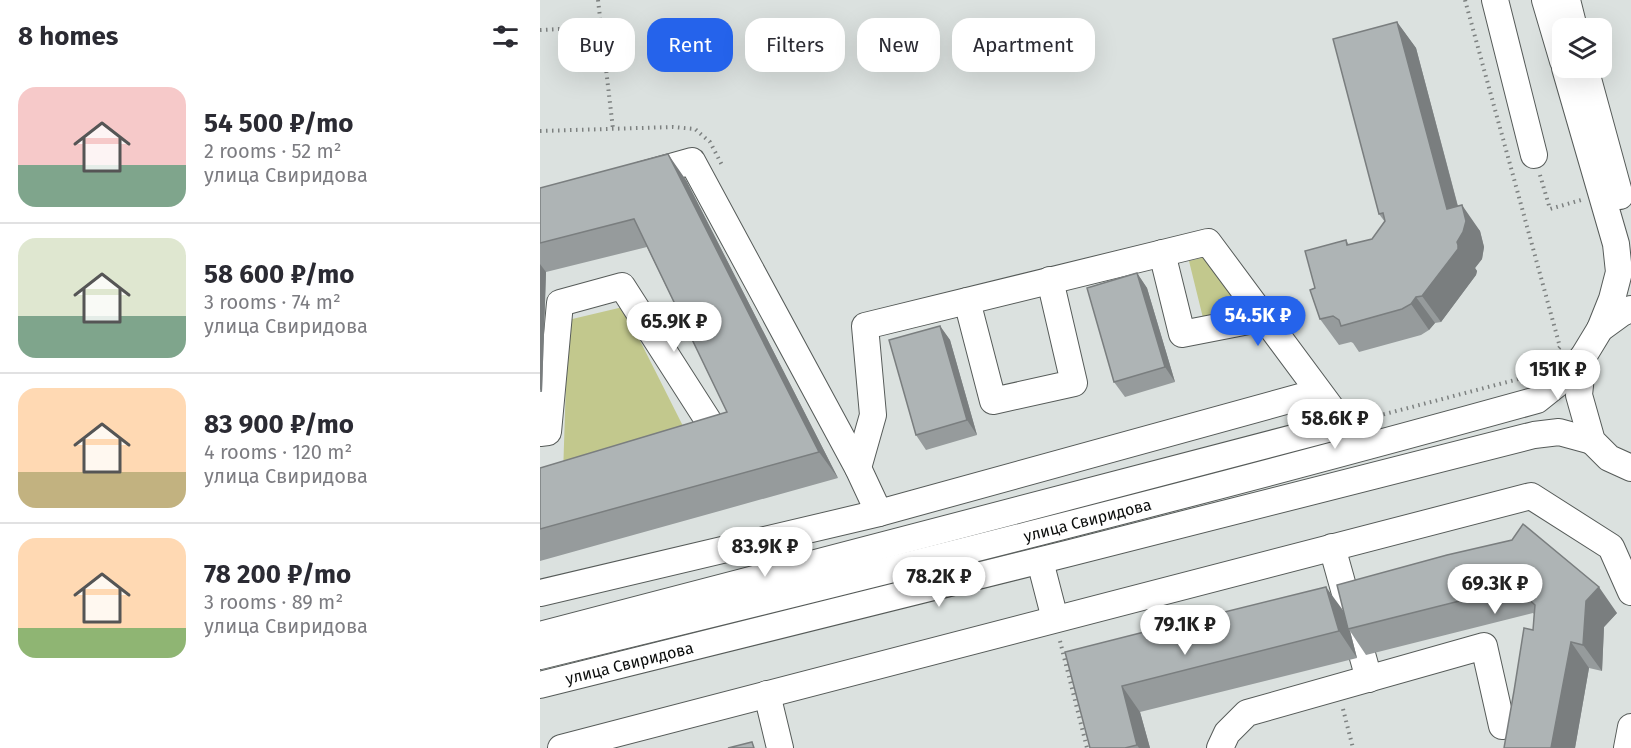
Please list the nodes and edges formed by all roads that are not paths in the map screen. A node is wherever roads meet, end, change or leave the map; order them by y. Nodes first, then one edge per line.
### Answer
1 (1496, 0) edge
2 (1545, 0) edge
3 (1567, 0) edge
4 (1572, 18) edge
5 (1552, 24) edge
6 (1568, 78) edge
7 (1588, 78) edge
8 (1534, 154) road end
9 (616, 182) edge
10 (1631, 236) edge
11 (1162, 253) junction
12 (1050, 280) junction
13 (967, 301) junction
14 (1631, 309) edge
15 (1264, 318) junction
16 (1600, 329) junction
17 (1583, 357) junction
18 (1318, 392) junction
19 (1343, 425) junction
20 (540, 433) edge
21 (1592, 441) junction
22 (686, 447) edge
23 (1362, 448) junction
24 (858, 468) junction
25 (1631, 468) edge
26 (879, 513) junction
27 (1332, 547) junction
28 (1040, 561) junction
29 (540, 592) edge
30 (1631, 592) edge
31 (1055, 620) junction
32 (540, 635) edge
33 (540, 656) edge
34 (1369, 679) junction
35 (540, 685) edge
36 (767, 694) junction
37 (1502, 726) dead end
38 (1631, 727) edge
39 (561, 748) edge
40 (780, 748) edge
41 (1220, 748) edge
42 (1628, 748) edge

1 - 8 street
2 - 5 street
3 - 4 street
6 - 16 street
7 - 10 street
9 - 24 street
11 - 12 street
11 - 15 street
11 - 15 street
12 - 13 street
12 - 13 street
13 - 24 street
14 - 16 street
15 - 18 street
16 - 17 street
17 - 21 street
17 - 23 street, улица Свиридова
18 - 19 street
18 - 26 street
19 - 23 street
19 - 32 street
20 - 22 street
21 - 25 street
21 - 28 street, улица Свиридова
23 - 33 street, улица Свиридова
24 - 26 street
26 - 29 street
27 - 30 street
27 - 31 street
27 - 34 street
28 - 31 street
28 - 35 street, улица Свиридова
31 - 36 street
34 - 37 street
34 - 41 street
36 - 39 street
36 - 40 street
38 - 42 street

